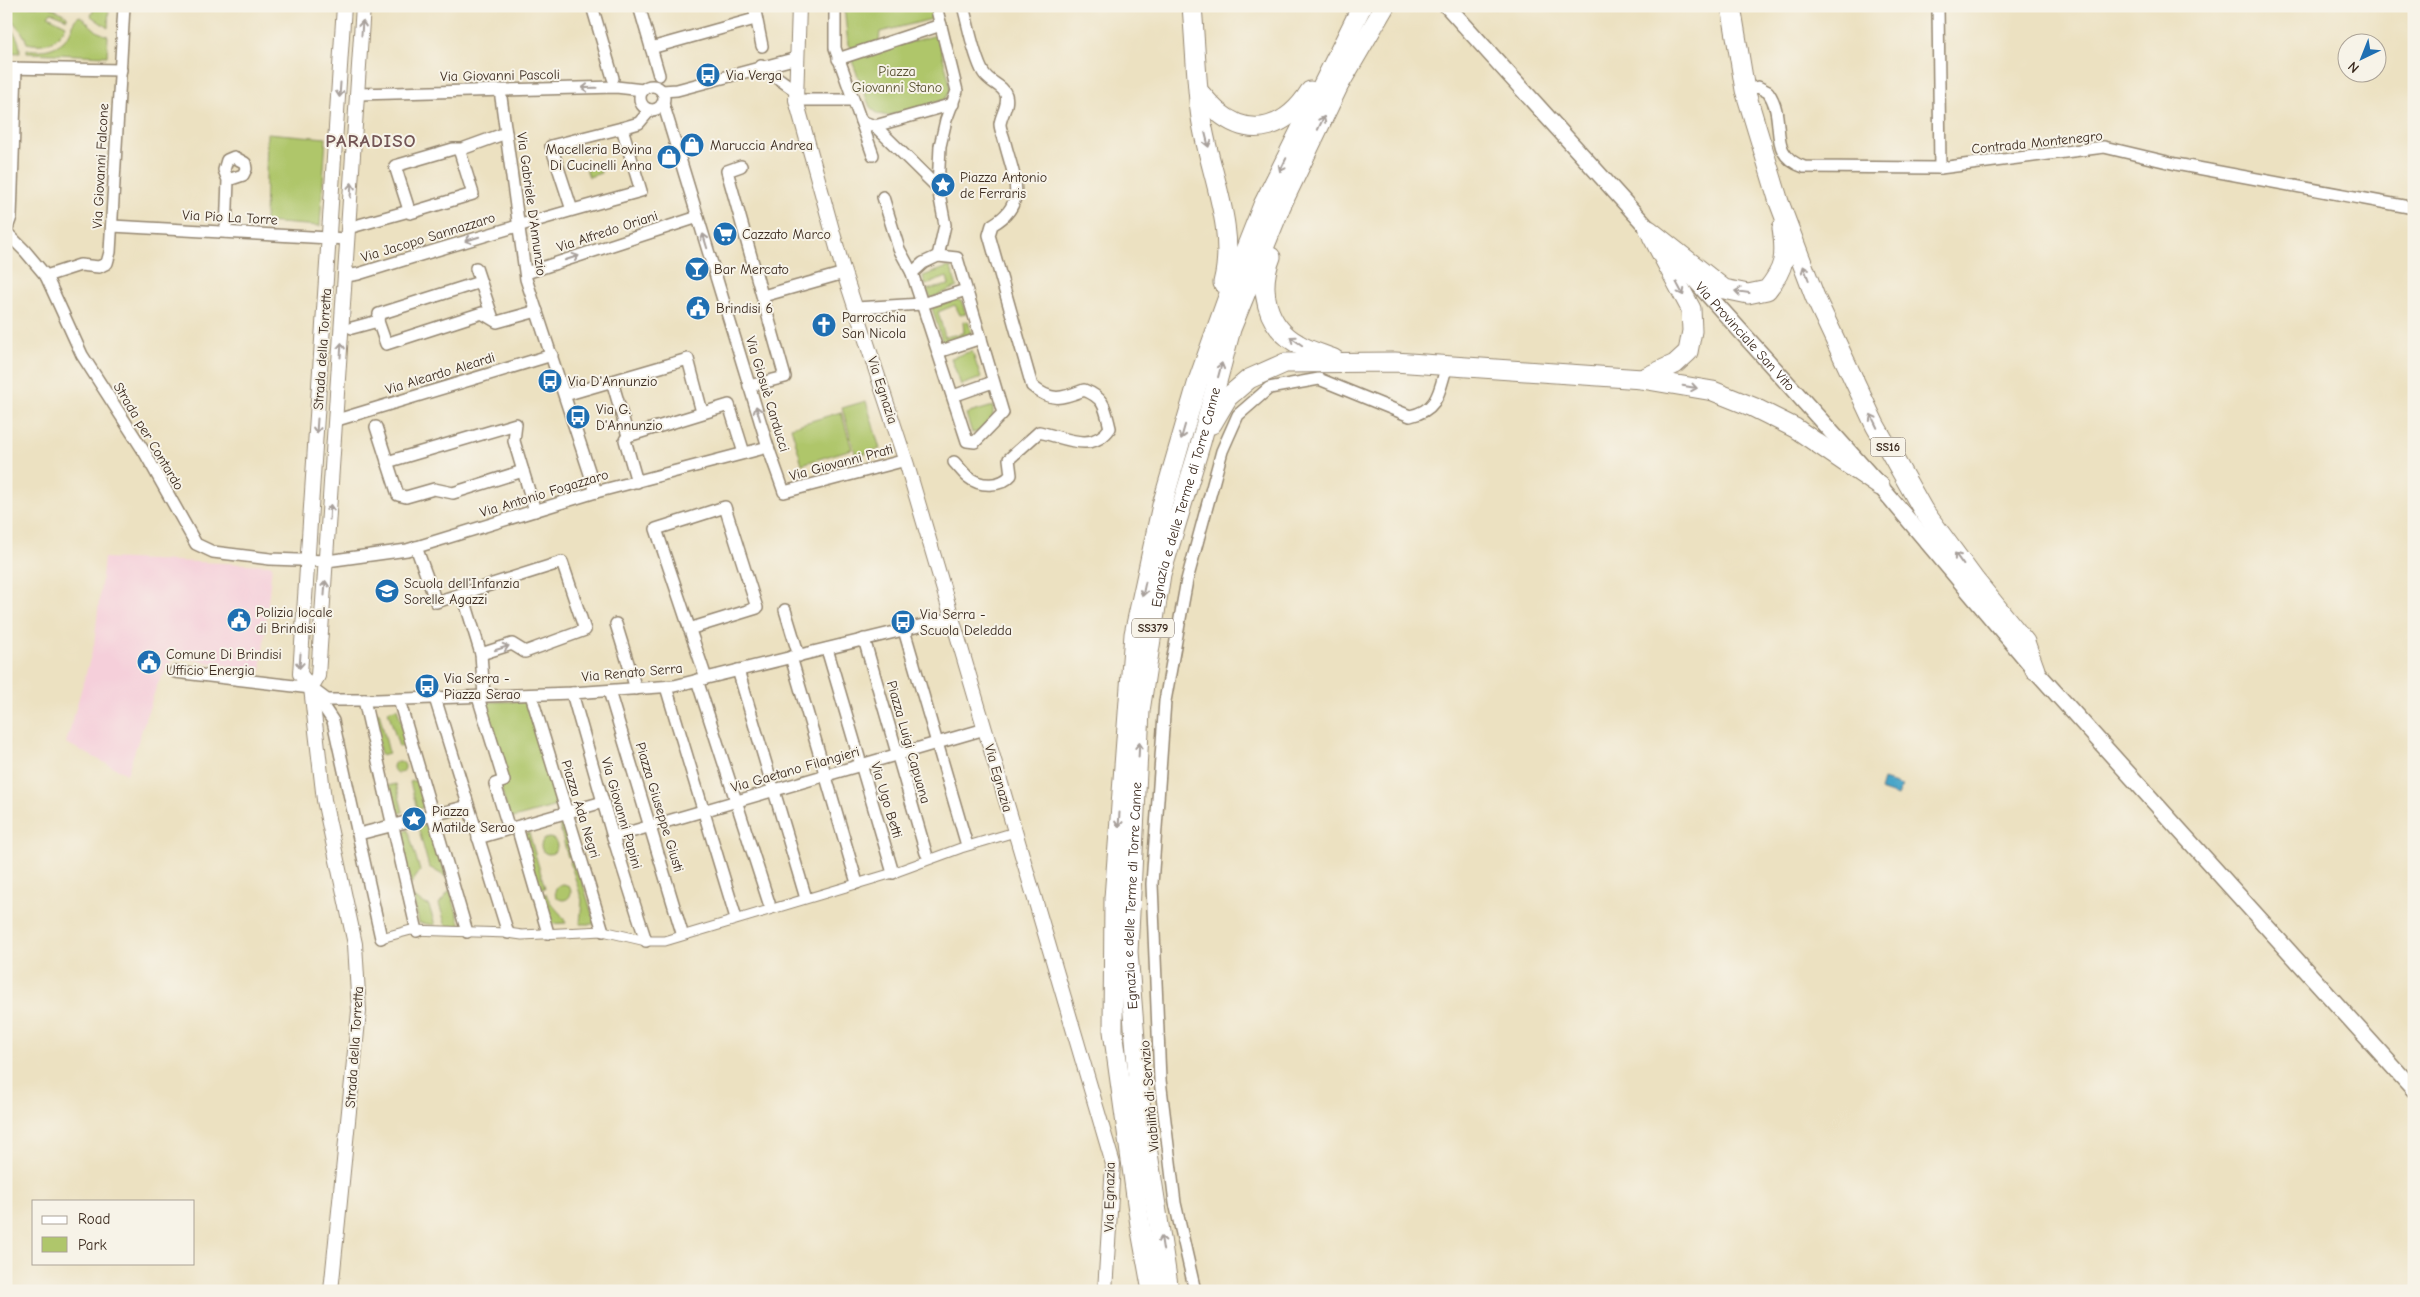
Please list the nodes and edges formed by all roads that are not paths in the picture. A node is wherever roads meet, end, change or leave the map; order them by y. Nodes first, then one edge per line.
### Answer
1 (124, 6) edge
2 (344, 6) edge
3 (363, 6) edge
4 (592, 6) edge
5 (639, 6) edge
6 (754, 6) edge
7 (799, 6) edge
8 (835, 6) edge
9 (936, 6) edge
10 (963, 6) edge
11 (1192, 6) edge
12 (1385, 6) edge
13 (1448, 6) edge
14 (1731, 6) edge
15 (1938, 6) edge
16 (1361, 9) edge
17 (755, 19) junction
18 (942, 25) junction
19 (762, 46) dead end
20 (651, 48) junction
21 (797, 58) junction
22 (838, 59) junction
23 (761, 66) junction
24 (11, 68) edge
25 (121, 70) junction
26 (659, 76) dead end
27 (613, 78) dead end
28 (500, 90) junction
29 (643, 90) junction
30 (1745, 90) junction
31 (662, 91) junction
32 (1199, 92) junction
33 (358, 94) junction
34 (796, 96) junction
35 (853, 100) junction
36 (663, 103) junction
37 (953, 104) junction
38 (650, 110) junction
39 (861, 121) junction
40 (875, 126) junction
41 (622, 128) junction
42 (506, 133) junction
43 (1309, 148) junction
44 (459, 149) junction
45 (873, 155) dead end
46 (741, 166) dead end
47 (1940, 168) junction
48 (228, 180) dead end
49 (938, 188) junction
50 (883, 197) dead end
51 (1779, 202) junction
52 (2414, 208) edge
53 (572, 210) junction
54 (409, 211) junction
55 (698, 217) junction
56 (518, 224) junction
57 (112, 226) junction
58 (1649, 230) junction
59 (6, 231) edge
60 (226, 232) junction
61 (348, 233) junction
62 (330, 238) junction
63 (938, 256) junction
64 (476, 268) dead end
65 (526, 272) junction
66 (844, 273) junction
67 (912, 273) junction
68 (46, 276) junction
69 (346, 276) junction
70 (480, 282) junction
71 (966, 290) junction
72 (763, 296) junction
73 (922, 304) junction
74 (856, 308) junction
75 (537, 311) junction
76 (493, 318) junction
77 (378, 321) junction
78 (352, 328) dead end
79 (981, 338) junction
80 (938, 352) junction
81 (552, 355) junction
82 (1340, 361) junction
83 (1447, 365) junction
84 (1642, 379) junction
85 (612, 381) junction
86 (1198, 381) junction
87 (994, 382) junction
88 (750, 386) junction
89 (564, 395) junction
90 (953, 396) junction
91 (702, 412) junction
92 (337, 420) junction
93 (376, 427) dead end
94 (628, 436) junction
95 (1201, 442) junction
96 (768, 447) junction
97 (744, 453) junction
98 (906, 460) junction
99 (387, 462) junction
100 (954, 462) dead end
101 (523, 471) junction
102 (637, 482) junction
103 (1880, 486) junction
104 (596, 492) junction
105 (784, 492) joint
106 (535, 511) junction
107 (416, 547) junction
108 (307, 560) junction
109 (327, 561) junction
110 (463, 595) junction
111 (785, 610) dead end
112 (952, 618) junction
113 (616, 624) dead end
114 (689, 629) junction
115 (904, 630) junction
116 (864, 639) junction
117 (827, 649) junction
118 (481, 654) junction
119 (795, 657) junction
120 (738, 670) junction
121 (2036, 670) junction
122 (175, 672) dead end
123 (701, 679) junction
124 (666, 687) junction
125 (311, 688) junction
126 (636, 689) junction
127 (609, 691) junction
128 (572, 693) junction
129 (531, 694) junction
130 (481, 696) junction
131 (434, 698) junction
132 (364, 700) junction
133 (399, 700) junction
134 (985, 729) junction
135 (938, 743) junction
136 (896, 755) junction
137 (860, 765) junction
138 (825, 776) junction
139 (774, 790) junction
140 (736, 801) junction
141 (603, 802) junction
142 (468, 806) junction
143 (704, 811) junction
144 (566, 812) junction
145 (432, 815) junction
146 (393, 825) junction
147 (650, 826) junction
148 (513, 828) junction
149 (1015, 832) junction
150 (359, 834) junction
151 (613, 837) junction
152 (478, 838) junction
153 (966, 842) dead end
154 (926, 853) dead end
155 (893, 873) junction
156 (857, 883) junction
157 (806, 895) dead end
158 (769, 903) dead end
159 (736, 918) dead end
160 (417, 930) junction
161 (602, 931) junction
162 (467, 932) junction
163 (508, 933) junction
164 (548, 933) junction
165 (682, 933) dead end
166 (381, 938) joint
167 (646, 941) junction
168 (2414, 1090) edge
169 (331, 1291) edge
170 (1105, 1291) edge
171 (1152, 1291) edge
172 (1169, 1291) edge
173 (1195, 1291) edge

1 - 25 street, Via Giovanni Falcone
2 -> 62 street, Strada della Torretta
33 -> 3 street, Strada della Torretta
4 - 27 street
5 - 20 street
6 - 17 street
7 - 21 street, Via Egnazia
8 - 22 street
9 - 18 street
10 - 100 street
11 - 32 highway
43 -> 12 highway, Egnazia e delle Terme di Torre Canne / SS379
13 - 58 main road, Via Provinciale San Vito
14 - 30 highway, SS16
15 - 47 street
16 - 32 highway
16 -> 86 highway, Egnazia e delle Terme di Torre Canne / SS379
17 - 19 street
17 - 20 street
18 - 22 street
18 - 37 street
20 - 26 street
21 - 23 street
21 - 34 street, Via Egnazia
22 - 35 street
23 - 31 street
23 - 34 street
24 - 25 street
24 - 59 street
25 - 57 street, Via Giovanni Falcone
29 -> 28 street, Via Giovanni Pascoli
28 - 33 street, Via Giovanni Pascoli
28 - 42 street, Via Gabriele D'Annunzio
29 - 31 street
29 - 38 street
30 - 47 street, Contrada Montenegro
30 - 51 highway, SS16
31 - 36 street
32 -> 86 highway
61 -> 33 street, Strada della Torretta
34 - 35 street
34 - 66 street, Via Egnazia
35 - 39 street
36 - 38 street
36 - 55 street, Via Giosuè Carducci
37 - 40 street
37 - 49 street
38 - 41 street
39 - 40 street
39 - 45 street
40 - 49 street
41 - 53 street, Via Jacopo Sannazzaro
41 - 53 street
42 - 44 street
42 - 56 street, Via Gabriele D'Annunzio
82 -> 43 highway
95 -> 43 highway, Egnazia e delle Terme di Torre Canne / SS379
44 - 54 street
44 - 54 street, Via Pio La Torre
46 - 72 street
47 - 52 street, Contrada Montenegro
48 - 60 street
49 - 63 street
50 - 67 street
51 -> 58 highway
121 -> 51 highway, SS16
53 - 56 street, Via Jacopo Sannazzaro
54 - 61 street, Via Pio La Torre
65 -> 55 street, Via Alfredo Oriani
88 -> 55 street, Via Giosuè Carducci
56 - 65 street, Via Gabriele D'Annunzio
56 -> 69 street, Via Jacopo Sannazzaro
57 - 60 street, Via Pio La Torre
57 - 68 street, Via Giovanni Falcone
58 -> 84 highway
58 - 103 main road, Via Provinciale San Vito
59 - 68 street, Strada per Contardo
60 - 62 street, Via Pio La Torre
61 - 62 street, Via Pio La Torre
61 - 69 street, Strada della Torretta
62 -> 108 street, Strada della Torretta
63 - 67 street
63 - 71 street
64 - 70 street
65 - 75 street, Via Gabriele D'Annunzio
66 - 72 street
66 - 74 street, Via Egnazia
67 - 73 street
68 - 108 street, Strada per Contardo
92 -> 69 street, Strada della Torretta
70 - 76 street
70 - 77 street
71 - 73 street
71 - 79 street
72 - 88 street
73 - 74 street
73 - 80 street
74 - 98 street, Via Egnazia
75 - 76 street
75 - 81 street, Via Gabriele D'Annunzio
76 - 77 street
77 - 78 street
79 - 80 street
79 - 87 street
80 - 90 street
81 - 89 street, Via Gabriele D'Annunzio
81 - 92 street, Via Aleardo Aleardi
82 - 83 highway
82 - 95 highway
83 - 84 highway
83 - 173 street, Viabilità di Servizio
84 -> 103 highway
85 - 89 street
85 - 91 street
85 - 94 street
86 -> 171 highway, Egnazia e delle Terme di Torre Canne / SS379
87 - 90 street
87 - 90 street
96 -> 88 street, Via Giosuè Carducci
89 - 104 street, Via Gabriele D'Annunzio
91 - 94 street
91 - 97 street
109 -> 92 street, Strada della Torretta
93 - 99 street
94 - 102 street
172 -> 95 highway, Egnazia e delle Terme di Torre Canne / SS379
96 - 97 street, Via Antonio Fogazzaro
96 - 105 street, Via Giosuè Carducci
97 - 102 street, Via Antonio Fogazzaro
98 - 105 street, Via Giovanni Prati
98 - 112 street, Via Egnazia
99 - 101 street
99 - 101 street
101 - 106 street
102 - 104 street, Via Antonio Fogazzaro
103 - 121 main road, Via Provinciale San Vito
104 - 106 street, Via Antonio Fogazzaro
106 - 107 street, Via Antonio Fogazzaro
107 - 109 street, Via Antonio Fogazzaro
107 - 110 street
108 - 109 street, Strada per Contardo
108 -> 125 street, Strada della Torretta
125 -> 109 street, Strada della Torretta
110 - 118 street
118 -> 110 street
111 - 119 street
112 - 115 street, Via Renato Serra
112 - 134 street, Via Egnazia
113 - 126 street
114 - 114 street
114 - 123 street
115 - 116 street, Via Renato Serra
115 - 135 street, Piazza Luigi Capuana
116 - 117 street, Via Renato Serra
116 - 136 street, Piazza Luigi Capuana
117 - 119 street, Via Renato Serra
117 - 137 street, Via Ugo Betti
118 - 130 street
119 - 120 street, Via Renato Serra
119 - 138 street
120 - 123 street, Via Renato Serra
120 - 139 street
121 - 168 main road, Via Provinciale San Vito
122 - 125 street
123 - 124 street, Via Renato Serra
123 - 140 street
124 - 126 street, Via Renato Serra
124 - 143 street
125 - 132 street, Via Renato Serra
125 - 150 street, Strada della Torretta
125 - 169 street, Strada della Torretta
126 - 127 street, Via Renato Serra
127 - 128 street, Via Renato Serra
127 - 147 street, Piazza Giuseppe Giusti
128 - 129 street, Via Renato Serra
128 - 141 street, Via Giovanni Papini
129 - 130 street, Via Renato Serra
129 - 144 street, Piazza Ada Negri
130 - 131 street, Via Renato Serra
130 - 148 street
131 - 133 street, Via Renato Serra
131 - 142 street
132 - 133 street, Via Renato Serra
132 - 146 street
133 - 145 street
134 - 135 street, Via Gaetano Filangieri
134 - 149 street, Via Egnazia
135 - 136 street, Via Gaetano Filangieri
135 - 153 street, Piazza Luigi Capuana
136 - 137 street, Via Gaetano Filangieri
136 - 154 street, Piazza Luigi Capuana
137 - 138 street, Via Gaetano Filangieri
137 - 155 street, Via Ugo Betti
138 - 139 street, Via Gaetano Filangieri
138 - 156 street
139 - 140 street, Via Gaetano Filangieri
139 - 157 street
140 - 143 street, Via Gaetano Filangieri
140 - 158 street
141 - 144 street
141 - 151 street, Via Giovanni Papini
142 - 145 street
142 - 152 street
143 - 147 street, Via Gaetano Filangieri
143 - 159 street
144 - 148 street
144 - 161 street, Piazza Ada Negri
145 - 146 street
145 - 162 street
146 - 150 street
146 - 160 street
147 - 151 street, Via Gaetano Filangieri
147 - 165 street, Piazza Giuseppe Giusti
148 - 152 street
148 - 164 street
149 - 155 street
149 - 170 street, Via Egnazia
150 - 166 street, Strada della Torretta
151 - 167 street, Via Giovanni Papini
152 - 163 street
155 - 156 street
156 - 167 street
160 - 162 street
160 - 166 street
161 - 164 street
161 - 167 street
162 - 163 street
163 - 164 street

